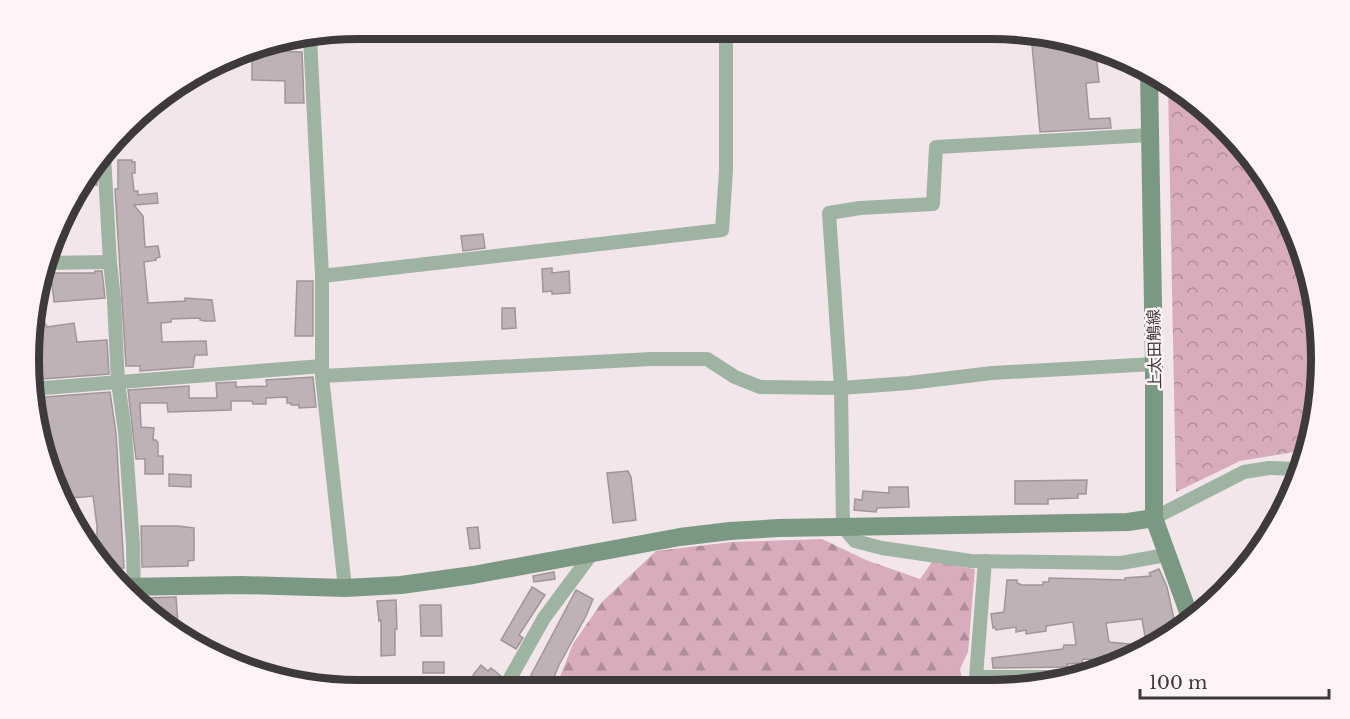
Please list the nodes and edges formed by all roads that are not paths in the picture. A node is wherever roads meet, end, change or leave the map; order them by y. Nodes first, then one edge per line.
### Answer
1 (726, 39) edge
2 (310, 43) edge
3 (1149, 81) edge
4 (1150, 135) junction
5 (105, 165) edge
6 (110, 262) junction
7 (54, 263) edge
8 (322, 276) junction
9 (1154, 364) junction
10 (322, 371) junction
11 (118, 382) junction
12 (41, 388) edge
13 (841, 388) junction
14 (1292, 469) edge
15 (1154, 518) junction
16 (843, 526) junction
17 (593, 552) junction
18 (1166, 555) junction
19 (985, 561) junction
20 (130, 582) edge
21 (345, 588) junction
22 (138, 591) edge
23 (1188, 612) edge
24 (1032, 677) edge
25 (509, 680) edge

1 - 8 street
2 - 8 street
3 - 4 street, 上太田鵤線
4 - 9 street, 上太田鵤線
4 - 13 street
5 - 6 street
6 - 7 street
6 - 11 street
8 - 10 street
9 - 13 street
9 - 15 street, 上太田鵤線
10 - 11 street
10 - 13 street
10 - 21 street
11 - 12 street
11 - 20 street
13 - 16 street
14 - 15 street
15 - 16 street
15 - 18 street, 上太田鵤線
16 - 17 street
16 - 19 street
17 - 21 street
17 - 25 street
18 - 19 street
18 - 23 street, 上太田鵤線
19 - 24 street
21 - 22 street

